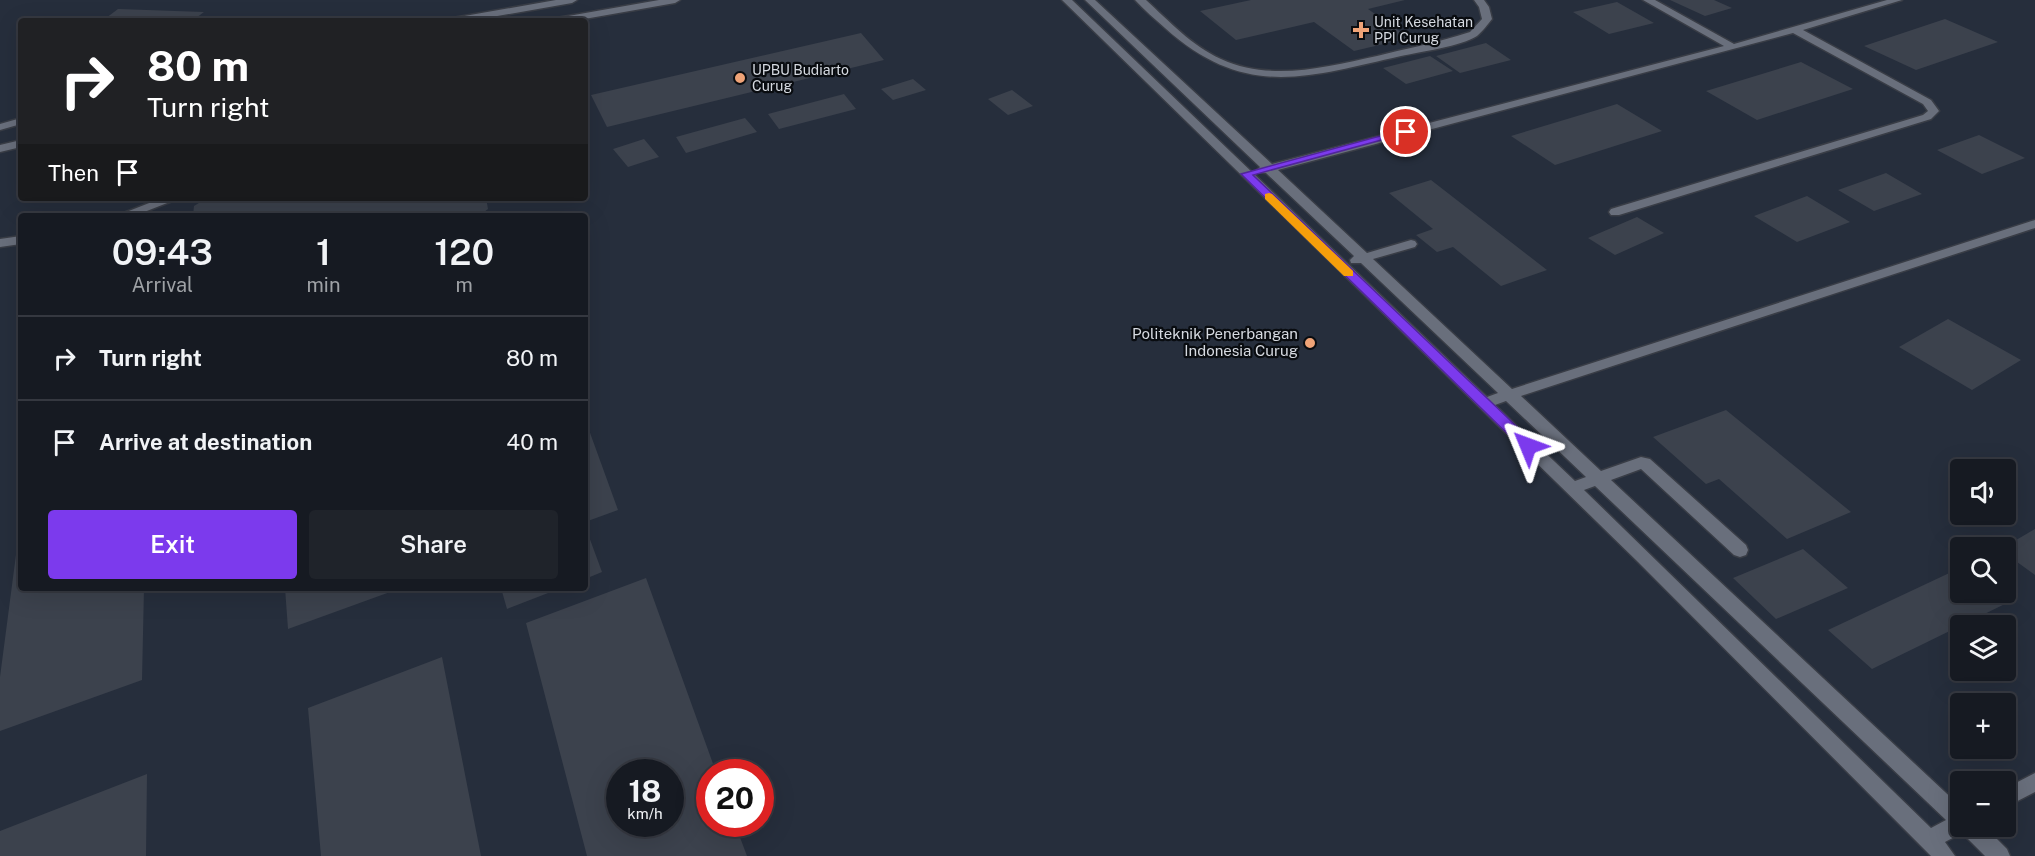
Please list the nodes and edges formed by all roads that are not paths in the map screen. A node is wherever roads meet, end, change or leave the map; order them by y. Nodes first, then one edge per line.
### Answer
1 (572, 0) edge
2 (675, 0) edge
3 (1067, 0) edge
4 (1090, 0) edge
5 (1140, 0) edge
6 (1479, 0) edge
7 (1648, 0) edge
8 (1897, 0) edge
9 (470, 18) edge
10 (573, 18) edge
11 (1795, 30) junction
12 (1733, 46) junction
13 (18, 122) edge
14 (0, 127) edge
15 (18, 144) edge
16 (0, 149) edge
17 (1269, 168) junction
18 (1246, 174) junction
19 (165, 201) edge
20 (1615, 212) dead end
21 (131, 213) edge
22 (2035, 224) edge
23 (18, 240) edge
24 (0, 243) edge
25 (1411, 244) dead end
26 (1364, 257) junction
27 (1339, 264) junction
28 (1510, 395) junction
29 (1484, 403) junction
30 (1598, 478) junction
31 (1572, 488) junction
32 (1740, 550) dead end
33 (2035, 782) edge
34 (2016, 792) edge
35 (1950, 812) edge
36 (1950, 827) edge
37 (1980, 837) edge
38 (1929, 840) junction
39 (1945, 856) edge
40 (2000, 856) edge

1 - 9 lane
2 - 10 lane
3 - 18 lane
4 - 17 lane
5 - 6 lane
7 - 12 lane
8 - 11 lane
11 - 12 lane
11 - 20 lane
12 - 17 lane
13 - 14 lane
15 - 16 lane
17 - 18 lane
17 - 26 lane
18 - 27 lane
19 - 21 lane
22 - 28 lane
23 - 24 lane
25 - 26 lane
26 - 27 lane
26 - 28 lane
27 - 29 lane
28 - 29 lane
28 - 30 lane
29 - 31 lane
30 - 31 lane
30 - 32 lane
30 - 35 lane
31 - 38 lane
33 - 34 lane
36 - 38 lane
37 - 40 lane
38 - 39 lane

